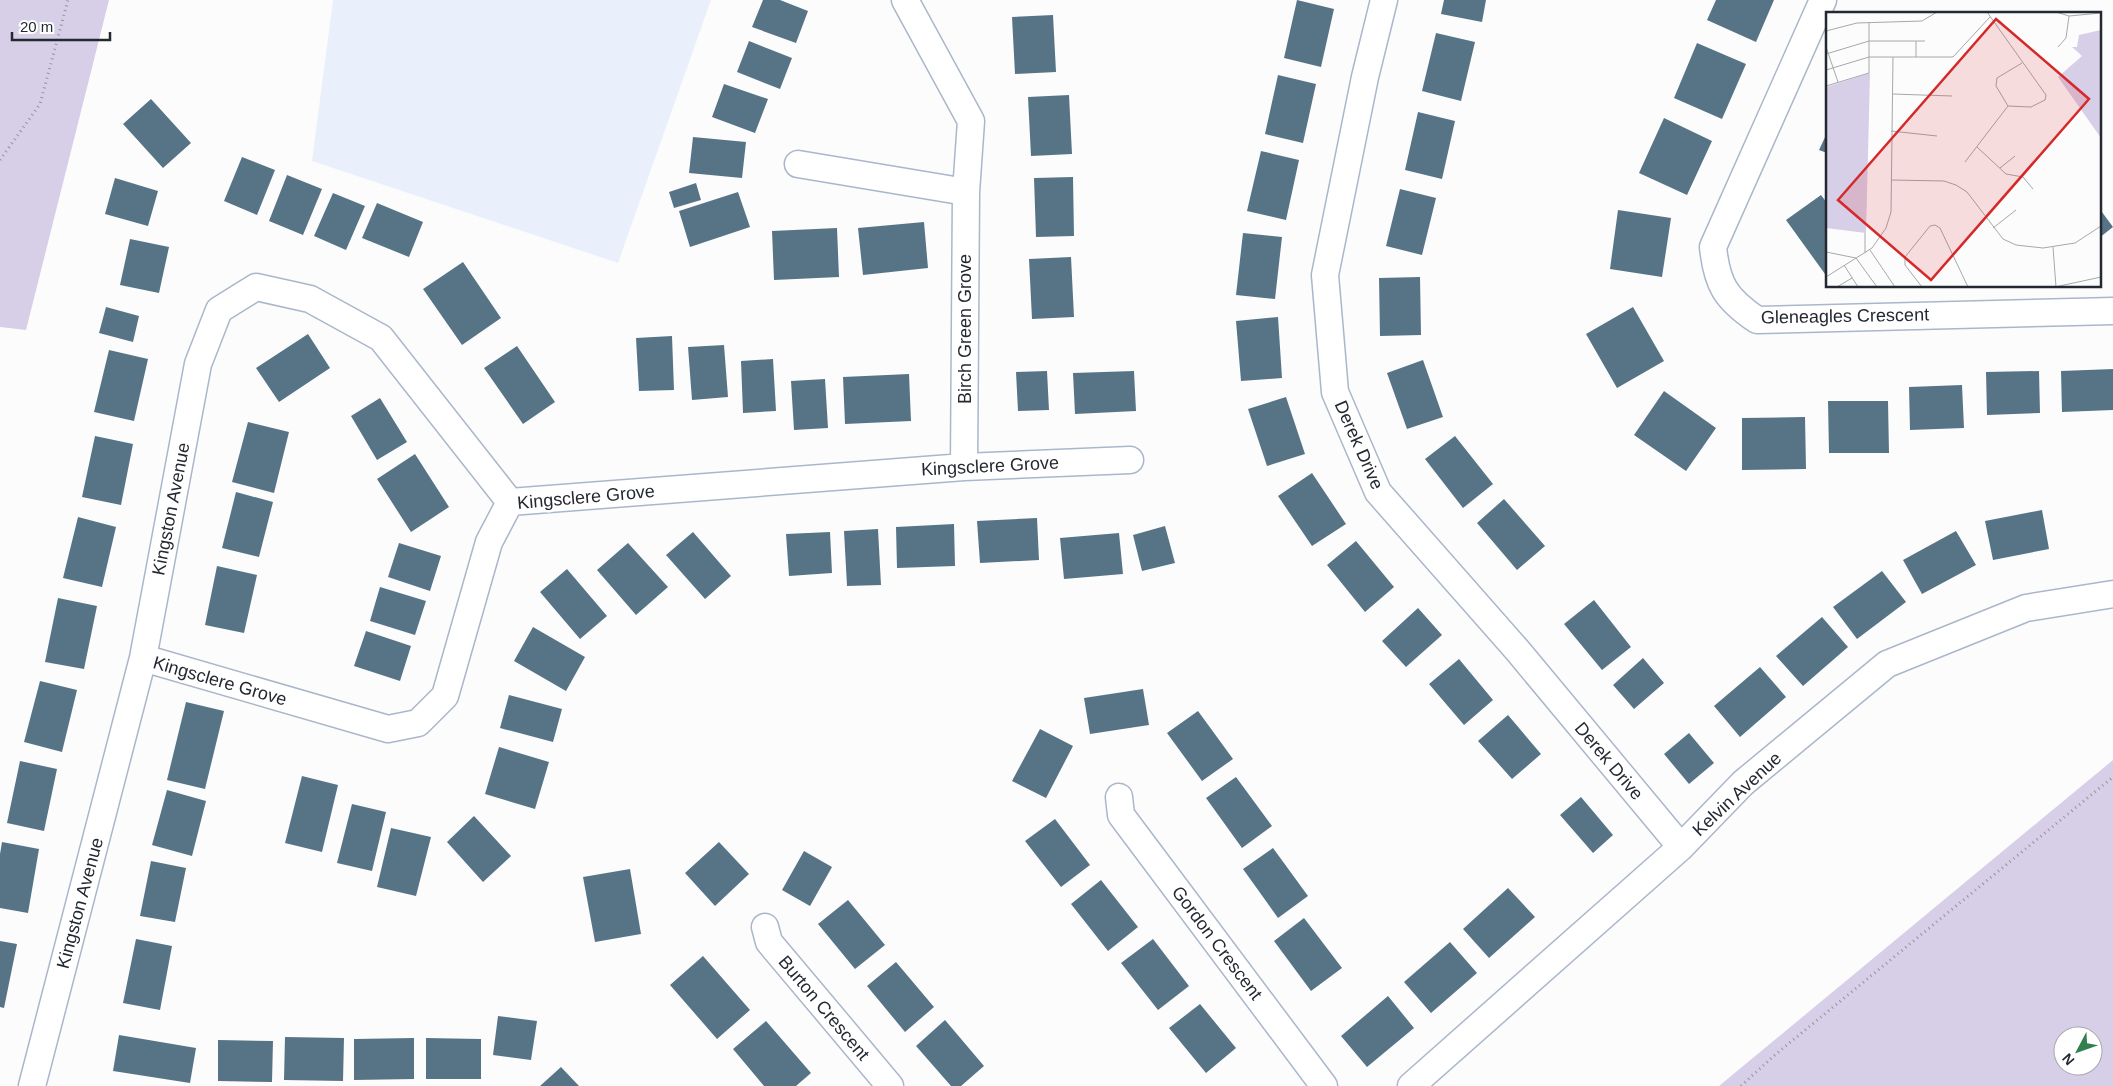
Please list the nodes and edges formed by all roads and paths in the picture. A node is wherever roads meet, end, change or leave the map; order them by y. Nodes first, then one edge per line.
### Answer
1 (68, 0) edge
2 (905, 0) edge
3 (1384, 0) edge
4 (1823, 0) edge
5 (0, 160) edge
6 (798, 164) dead end
7 (966, 192) junction
8 (2113, 311) edge
9 (1130, 460) dead end
10 (964, 467) junction
11 (510, 502) junction
12 (2113, 594) edge
13 (143, 658) junction
14 (2113, 777) edge
15 (1119, 797) dead end
16 (1681, 847) junction
17 (765, 927) dead end
18 (32, 1086) edge
19 (890, 1086) edge
20 (1324, 1086) edge
21 (1411, 1086) edge
22 (1741, 1086) edge

1 - 5 path
2 - 7 street, Birch Green Grove
3 - 16 street, Derek Drive
4 - 8 street, Gleneagles Crescent
6 - 7 street
7 - 10 street, Birch Green Grove
9 - 10 street, Kingsclere Grove
10 - 11 street, Kingsclere Grove
11 - 13 street, Kingsclere Grove
11 - 13 street, Kingston Avenue
12 - 16 street, Kelvin Avenue
13 - 18 street, Kingston Avenue
14 - 22 path
15 - 20 street, Gordon Crescent
16 - 21 street, Kelvin Avenue
17 - 19 street, Burton Crescent

